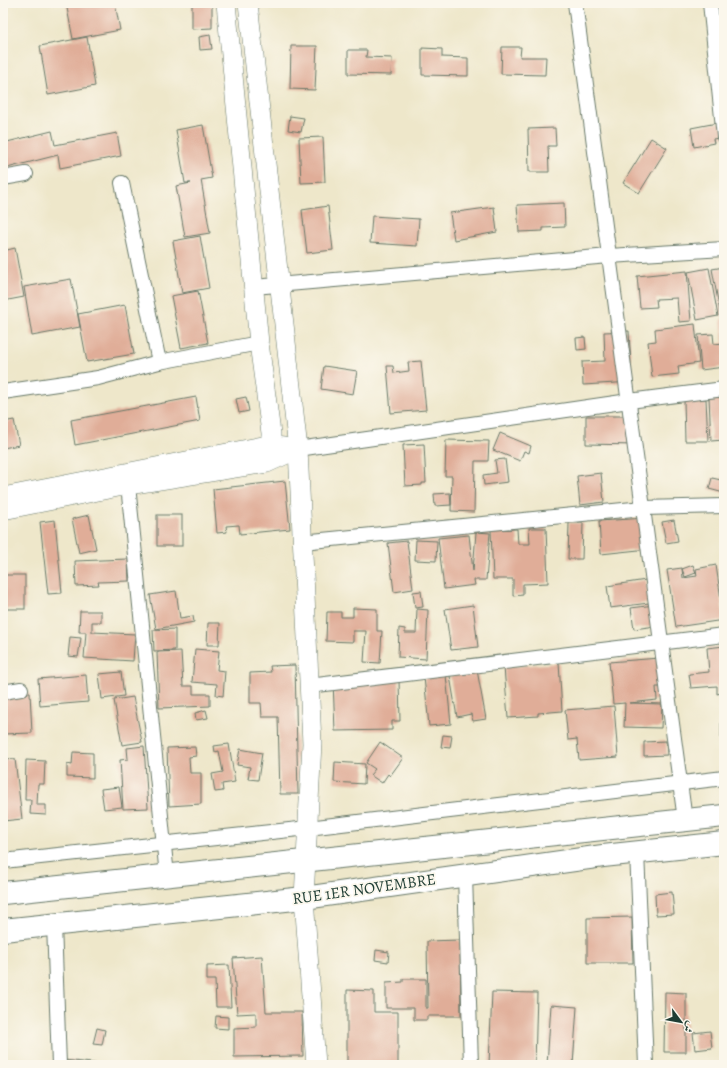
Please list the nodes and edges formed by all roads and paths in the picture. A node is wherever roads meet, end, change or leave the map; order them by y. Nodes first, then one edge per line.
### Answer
1 (226, 3) edge
2 (248, 3) edge
3 (575, 3) edge
4 (710, 3) edge
5 (724, 137) edge
6 (26, 174) dead end
7 (3, 178) edge
8 (122, 183) dead end
9 (724, 249) edge
10 (609, 256) junction
11 (279, 285) junction
12 (254, 287) junction
13 (259, 343) junction
14 (159, 362) junction
15 (724, 390) edge
16 (3, 392) edge
17 (629, 401) junction
18 (298, 449) junction
19 (270, 454) junction
20 (128, 485) junction
21 (3, 497) edge
22 (724, 506) edge
23 (643, 508) junction
24 (3, 510) edge
25 (302, 542) junction
26 (724, 635) edge
27 (661, 643) junction
28 (309, 686) junction
29 (21, 690) dead end
30 (3, 692) edge
31 (724, 778) edge
32 (680, 782) junction
33 (724, 816) edge
34 (685, 820) junction
35 (308, 828) junction
36 (163, 843) junction
37 (724, 843) edge
38 (637, 852) junction
39 (3, 861) edge
40 (306, 862) junction
41 (465, 875) junction
42 (167, 876) junction
43 (3, 893) edge
44 (304, 898) junction
45 (54, 924) junction
46 (3, 930) edge
47 (59, 1065) edge
48 (316, 1065) edge
49 (471, 1065) edge
50 (646, 1065) edge

1 - 12 street
2 - 11 street
3 - 10 street
4 - 5 street
6 - 7 street
8 - 14 street
9 - 10 street
10 - 11 street
10 - 17 street
11 - 12 street
11 - 18 street
12 - 13 street
13 - 14 street
13 - 19 street
14 - 16 street
15 - 17 street
17 - 18 street
17 - 23 street
18 - 19 street
18 - 25 street
19 - 20 street
19 - 21 street
20 - 24 street
20 - 36 street
22 - 23 street
23 - 25 street
23 - 27 street
25 - 28 street
26 - 27 street
27 - 28 street
27 - 32 street
28 - 35 street
29 - 30 street
31 - 32 street
32 - 34 street
32 - 35 street
33 - 34 main road
34 - 40 main road
35 - 36 street
35 - 40 street
36 - 39 street
36 - 42 street
37 - 38 main road, RUE 1ER NOVEMBRE
38 - 41 main road, RUE 1ER NOVEMBRE
38 - 50 street
40 - 42 main road
40 - 44 street
41 - 44 main road, RUE 1ER NOVEMBRE
41 - 49 street
42 - 43 main road
44 - 45 main road, RUE 1ER NOVEMBRE
44 - 48 street
45 - 46 main road, RUE 1ER NOVEMBRE
45 - 47 street

